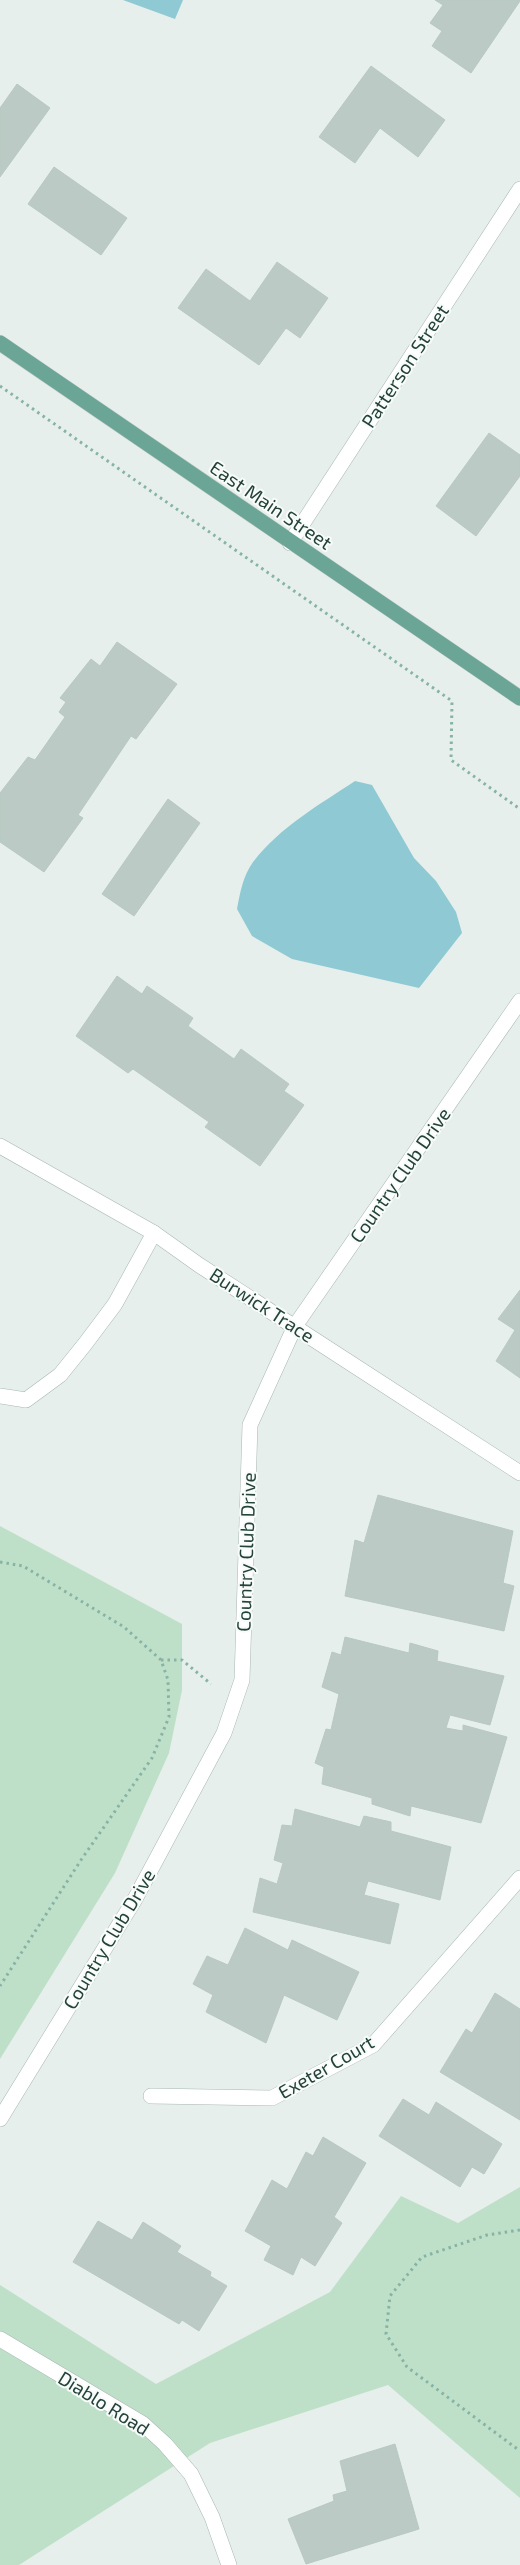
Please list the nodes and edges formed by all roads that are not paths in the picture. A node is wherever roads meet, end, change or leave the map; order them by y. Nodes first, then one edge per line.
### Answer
1 (520, 189) edge
2 (0, 344) edge
3 (290, 543) junction
4 (520, 698) edge
5 (520, 1001) edge
6 (0, 1146) edge
7 (154, 1233) junction
8 (295, 1326) junction
9 (0, 1396) edge
10 (520, 1473) edge
11 (520, 1878) edge
12 (151, 2096) dead end
13 (0, 2120) edge
14 (0, 2339) edge
15 (229, 2565) edge

1 - 3 street, Patterson Street
2 - 3 main road, East Main Street
3 - 4 main road, East Main Street
5 - 8 street, Country Club Drive
6 - 7 street, Burwick Trace
7 - 8 street, Burwick Trace
7 - 9 street
8 - 10 street, Burwick Trace
8 - 13 street, Country Club Drive
11 - 12 street, Exeter Court
14 - 15 street, Diablo Road

